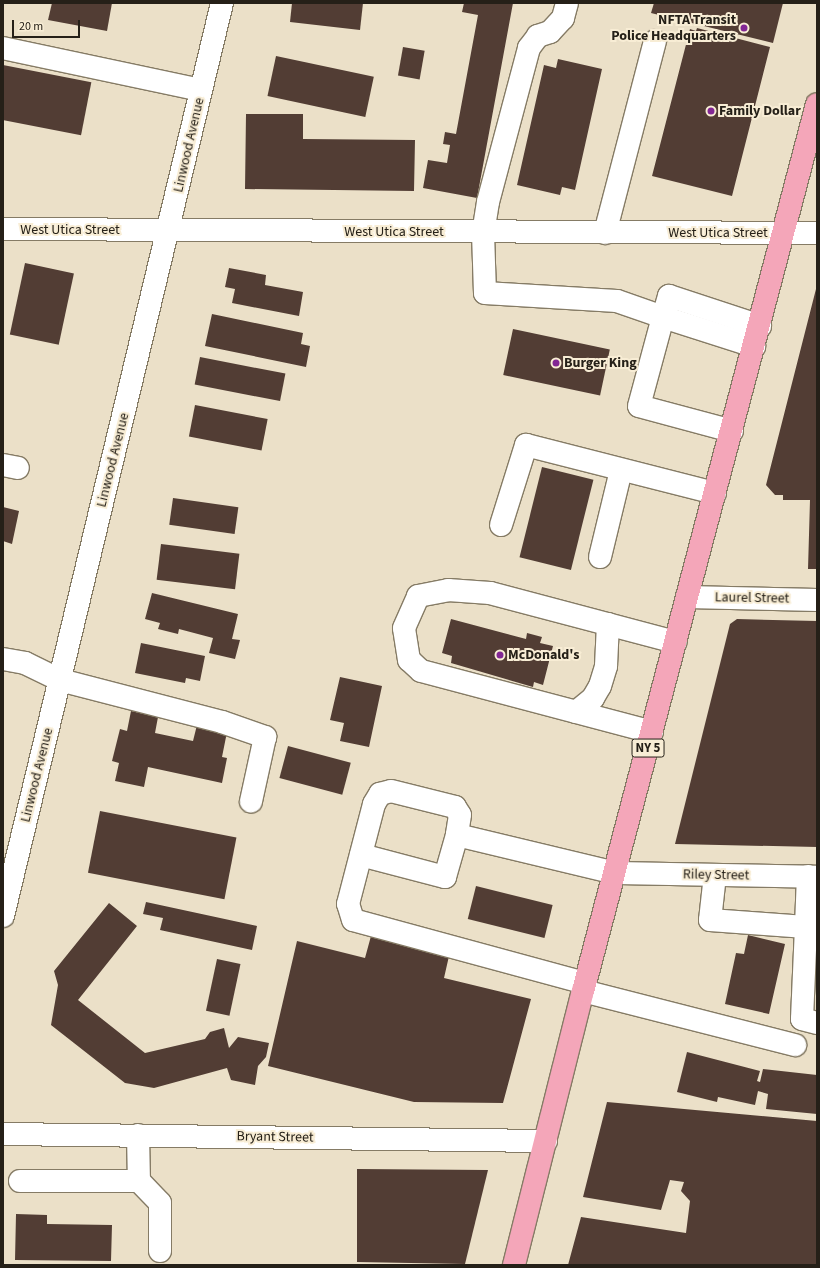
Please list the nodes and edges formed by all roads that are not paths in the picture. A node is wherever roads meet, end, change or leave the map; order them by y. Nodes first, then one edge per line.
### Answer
1 (222, 3) edge
2 (567, 3) edge
3 (655, 41) dead end
4 (3, 48) edge
5 (201, 90) junction
6 (817, 104) edge
7 (3, 230) edge
8 (168, 231) junction
9 (483, 233) junction
10 (605, 233) junction
11 (784, 233) junction
12 (817, 233) edge
13 (663, 317) junction
14 (760, 326) junction
15 (754, 346) junction
16 (732, 431) junction
17 (621, 470) junction
18 (715, 493) junction
19 (501, 525) dead end
20 (600, 557) dead end
21 (687, 597) junction
22 (817, 600) edge
23 (608, 624) junction
24 (676, 642) junction
25 (3, 659) edge
26 (60, 680) junction
27 (576, 712) junction
28 (652, 732) junction
29 (251, 801) dead end
30 (457, 835) junction
31 (361, 855) junction
32 (615, 873) junction
33 (716, 875) junction
34 (812, 876) edge
35 (3, 916) edge
36 (806, 927) junction
37 (584, 987) junction
38 (810, 1021) edge
39 (3, 1134) edge
40 (138, 1136) junction
41 (546, 1141) junction
42 (20, 1181) dead end
43 (139, 1182) junction
44 (160, 1251) dead end
45 (514, 1265) edge

1 - 5 street, Linwood Avenue
2 - 9 street
3 - 10 street
4 - 5 street
5 - 8 street, Linwood Avenue
6 - 11 main road, NY 5
7 - 8 street, West Utica Street
8 - 9 street, West Utica Street
8 - 26 street, Linwood Avenue
9 - 10 street, West Utica Street
9 - 13 street
10 - 11 street, West Utica Street
11 - 12 street, West Utica Street
11 - 14 main road, NY 5
13 - 14 street
13 - 15 street
13 - 16 street
14 - 15 main road, NY 5
15 - 16 main road, NY 5
16 - 18 main road, NY 5
17 - 18 street
17 - 19 street
17 - 20 street
18 - 21 main road, NY 5
21 - 22 street, Laurel Street
21 - 24 main road, NY 5
23 - 24 street
23 - 27 street
23 - 27 street
24 - 28 main road, NY 5
25 - 26 street
26 - 29 street
26 - 35 street, Linwood Avenue
27 - 28 street
28 - 32 main road, NY 5
30 - 31 street
30 - 31 street
30 - 32 street, Riley Street
31 - 37 street
32 - 33 street, Riley Street
32 - 37 main road, NY 5
33 - 34 street, Riley Street
33 - 36 street
34 - 36 street
36 - 38 street
37 - 38 street
37 - 41 main road, NY 5
39 - 40 street, Bryant Street
40 - 41 street, Bryant Street
40 - 43 street
41 - 45 main road, NY 5
42 - 43 street
43 - 44 street

